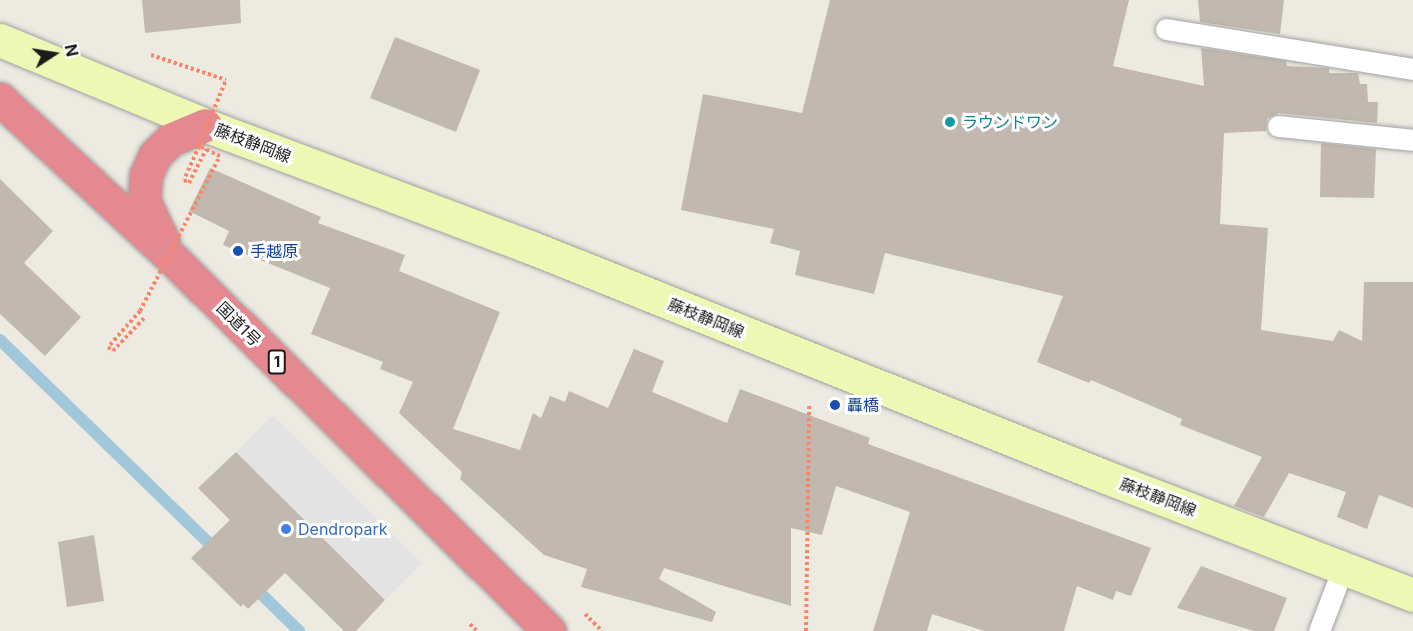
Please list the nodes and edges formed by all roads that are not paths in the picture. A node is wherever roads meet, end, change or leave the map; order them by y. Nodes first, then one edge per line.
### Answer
1 (1166, 29) dead end
2 (0, 40) edge
3 (1413, 69) edge
4 (0, 99) edge
5 (1278, 126) dead end
6 (203, 140) junction
7 (1413, 140) edge
8 (174, 260) junction
9 (1344, 568) junction
10 (1413, 595) edge
11 (549, 631) edge
12 (1319, 631) edge

1 - 3 lane
2 - 6 main road, 藤枝静岡線
4 - 8 highway, 国道1号 / 1
5 - 7 lane
6 - 8 highway
6 - 9 main road, 藤枝静岡線
8 - 11 highway, 国道1号 / 1
9 - 10 main road, 藤枝静岡線
9 - 12 lane

